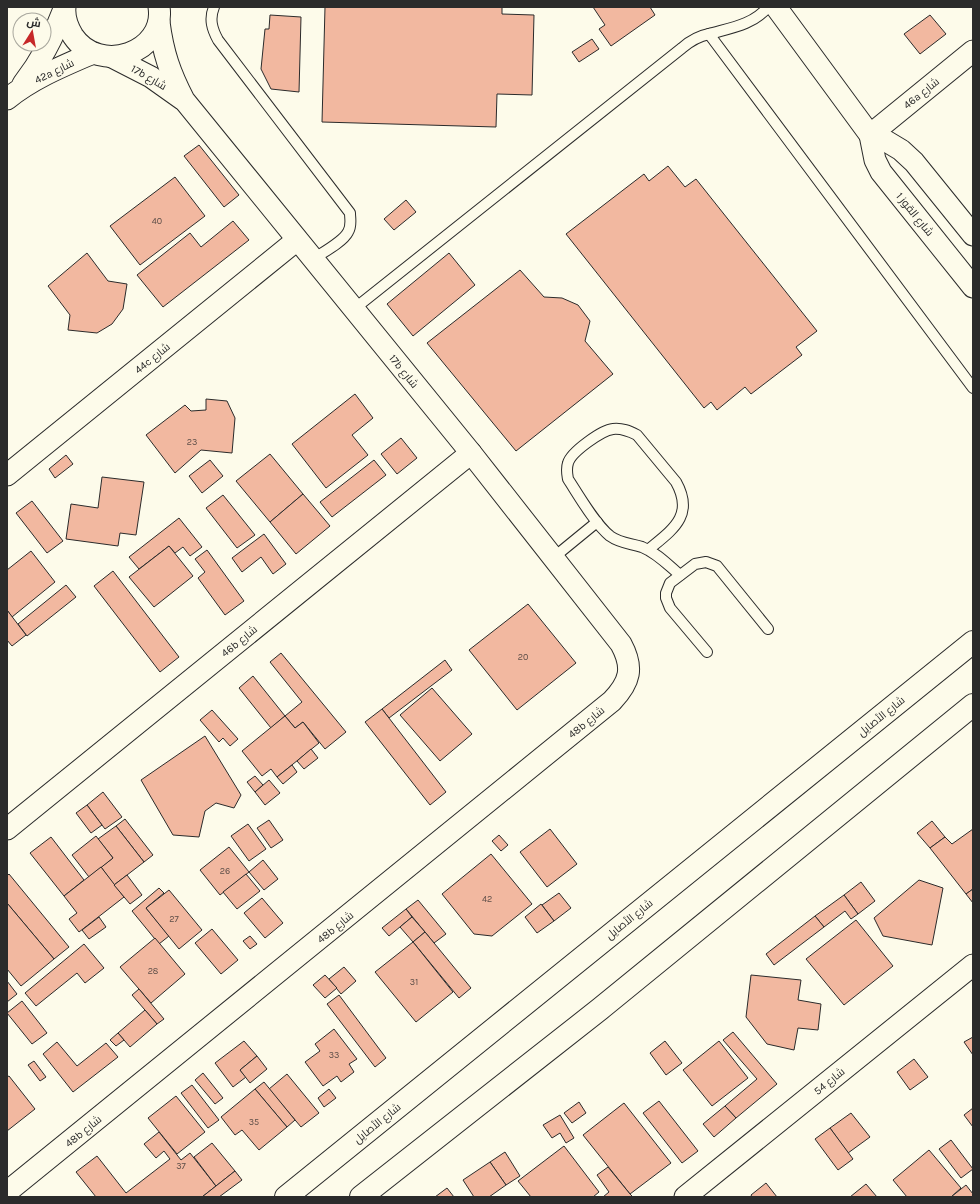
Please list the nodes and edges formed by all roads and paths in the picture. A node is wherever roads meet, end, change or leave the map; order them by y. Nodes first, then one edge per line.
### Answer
1 (214, 7) edge
2 (768, 7) edge
3 (776, 7) edge
4 (65, 8) edge
5 (159, 11) edge
6 (709, 34) junction
7 (973, 51) edge
8 (103, 55) junction
9 (12, 96) edge
10 (184, 100) junction
11 (870, 135) junction
12 (973, 234) edge
13 (297, 240) junction
14 (313, 259) junction
15 (973, 287) edge
16 (354, 309) junction
17 (973, 388) edge
18 (471, 453) junction
19 (7, 475) edge
20 (597, 522) junction
21 (648, 550) junction
22 (553, 558) junction
23 (680, 575) junction
24 (768, 629) dead end
25 (973, 642) edge
26 (621, 644) joint
27 (707, 652) dead end
28 (973, 706) edge
29 (7, 829) edge
30 (973, 965) edge
31 (7, 1192) edge
32 (286, 1197) edge
33 (362, 1197) edge
34 (686, 1197) edge

1 - 14 lane
2 - 6 lane
3 - 11 street, شارع القوز 1
4 - 8 street, 17b شارع
4 - 9 street, 42a شارع
5 - 8 street, 42a شارع
5 - 10 street, 17b شارع
6 - 16 lane
6 - 17 lane
7 - 11 street, 46a شارع
8 - 9 street, 42a شارع
8 - 10 street, 17b شارع
10 - 13 street, 17b شارع
11 - 12 street
11 - 15 street, شارع القوز 1
13 - 14 street, 17b شارع
13 - 19 street, 44c شارع
14 - 16 street, 17b شارع
16 - 18 street, 17b شارع
18 - 22 street, 17b شارع
18 - 29 street, 46b شارع
20 - 21 lane
20 - 21 lane
20 - 22 lane
21 - 23 lane
22 - 26 street, 17b شارع
23 - 24 lane
23 - 27 lane
25 - 32 main road, شارع الأصايل
26 - 31 street, 48b شارع
28 - 33 main road
30 - 34 street, شارع 54

